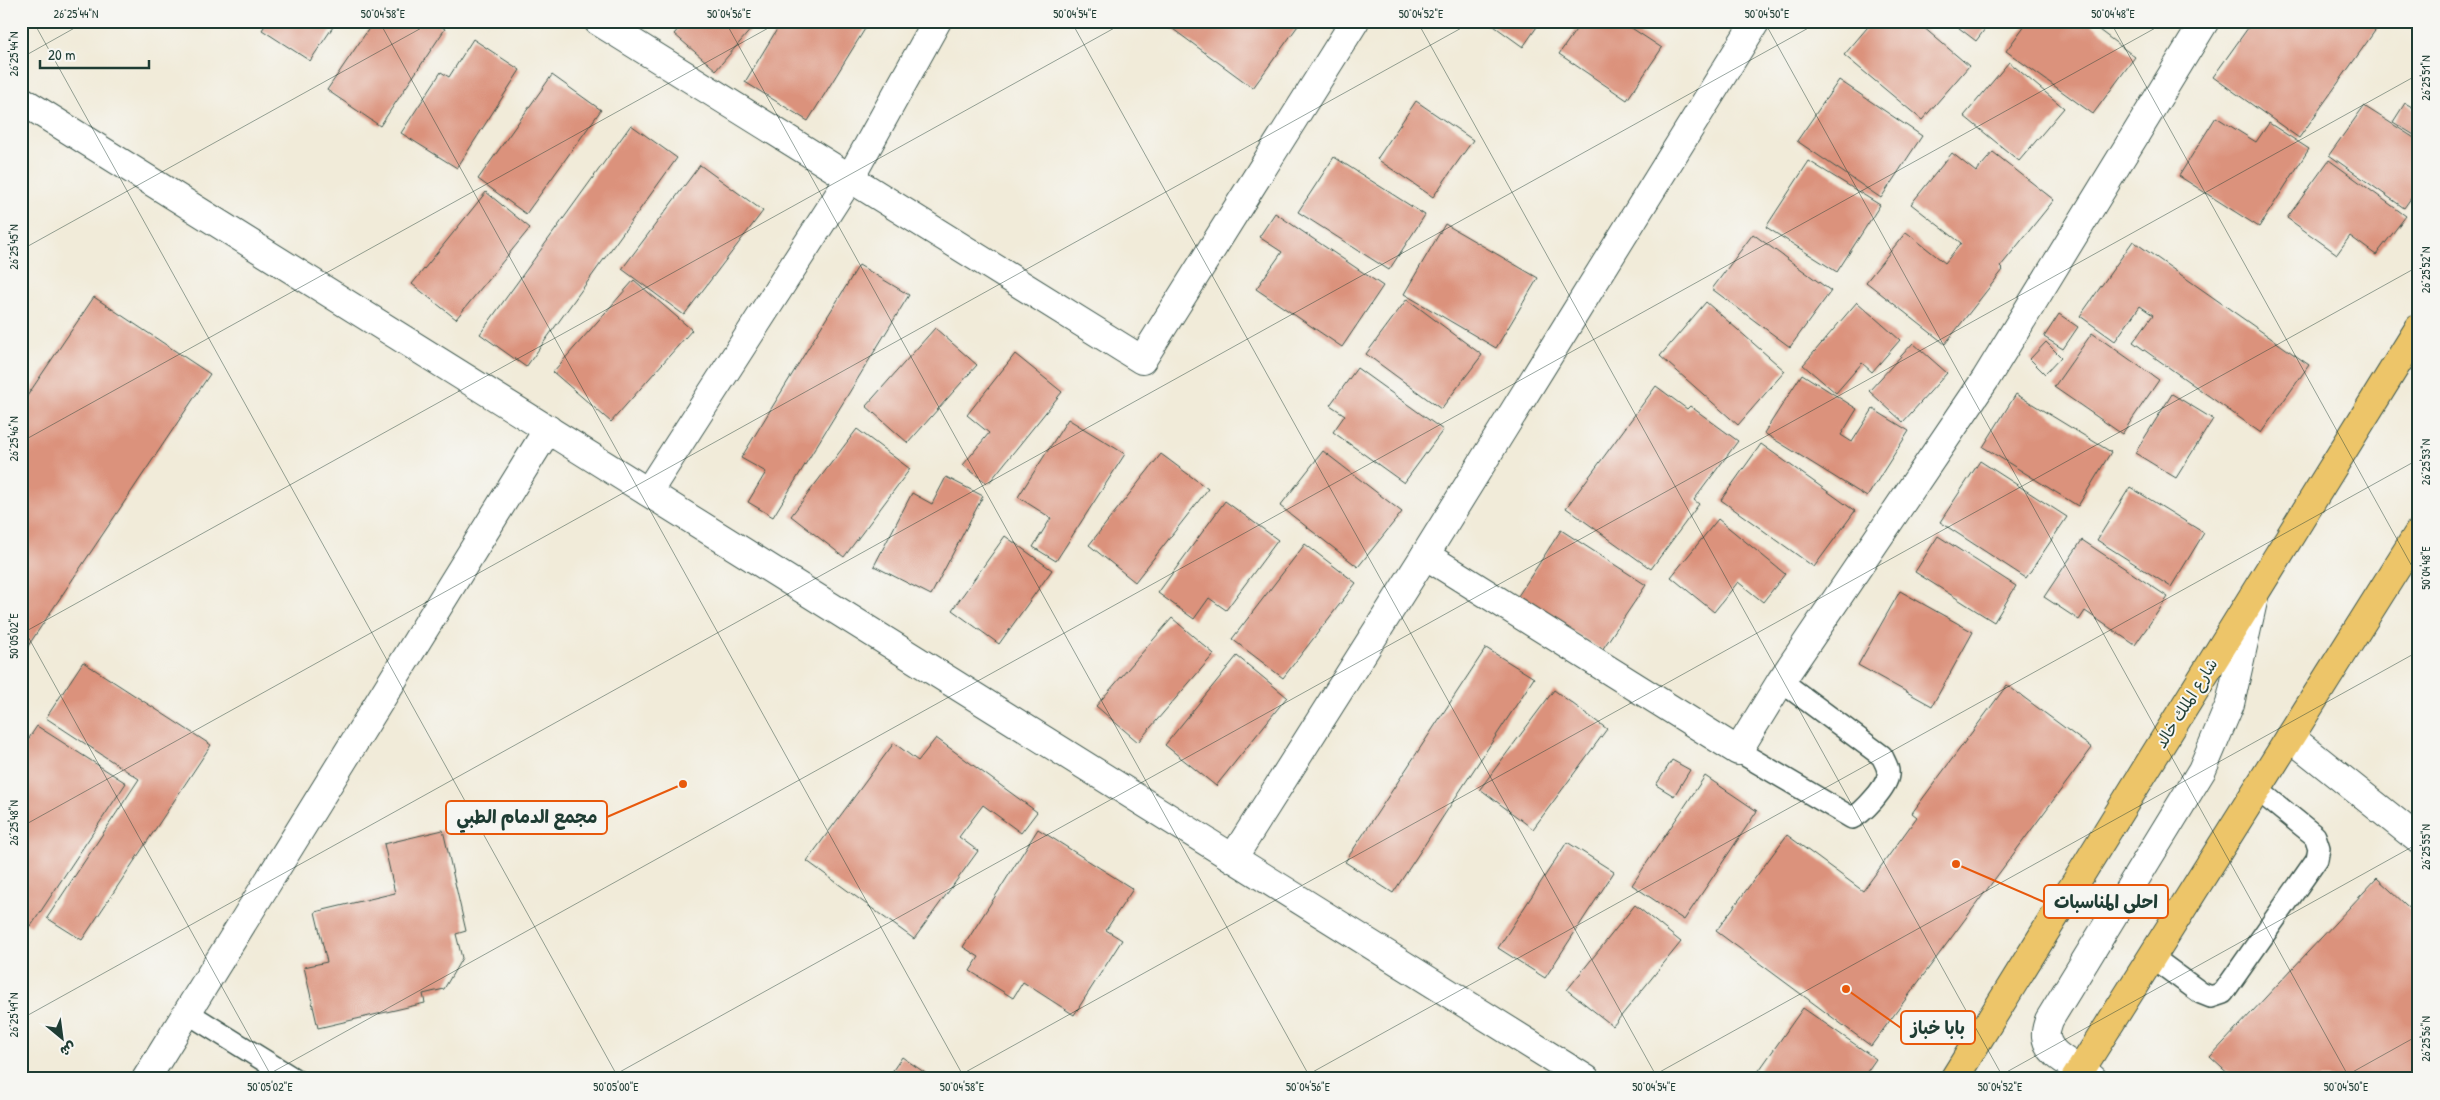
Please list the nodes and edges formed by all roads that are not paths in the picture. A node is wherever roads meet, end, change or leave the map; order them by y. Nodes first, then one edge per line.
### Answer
1 (598, 21) edge
2 (937, 21) edge
3 (1355, 21) edge
4 (1756, 21) edge
5 (2205, 21) edge
6 (21, 100) edge
7 (850, 178) junction
8 (2419, 328) edge
9 (548, 430) junction
10 (648, 492) junction
11 (2419, 532) edge
12 (1425, 555) junction
13 (2255, 593) junction
14 (1781, 681) junction
15 (2290, 738) junction
16 (1738, 750) junction
17 (2258, 790) junction
18 (2419, 840) edge
19 (1232, 858) junction
20 (2152, 957) junction
21 (188, 1013) junction
22 (2083, 1075) edge
23 (146, 1079) edge
24 (294, 1079) edge
25 (1586, 1079) edge
26 (1954, 1079) edge

1 - 7 street
2 - 7 street
3 - 7 street
4 - 12 street
5 - 14 street
6 - 9 street
7 - 10 street
8 - 13 main road, شارع الملك خالد
9 - 10 street
9 - 21 street
10 - 19 street
11 - 15 main road
12 - 16 street
12 - 19 street
13 - 22 street
13 - 26 main road, شارع الملك خالد
14 - 16 street
14 - 16 lane
15 - 17 main road
15 - 18 street
17 - 20 main road
17 - 20 lane
19 - 25 street
20 - 22 main road
21 - 23 street
21 - 24 lane

